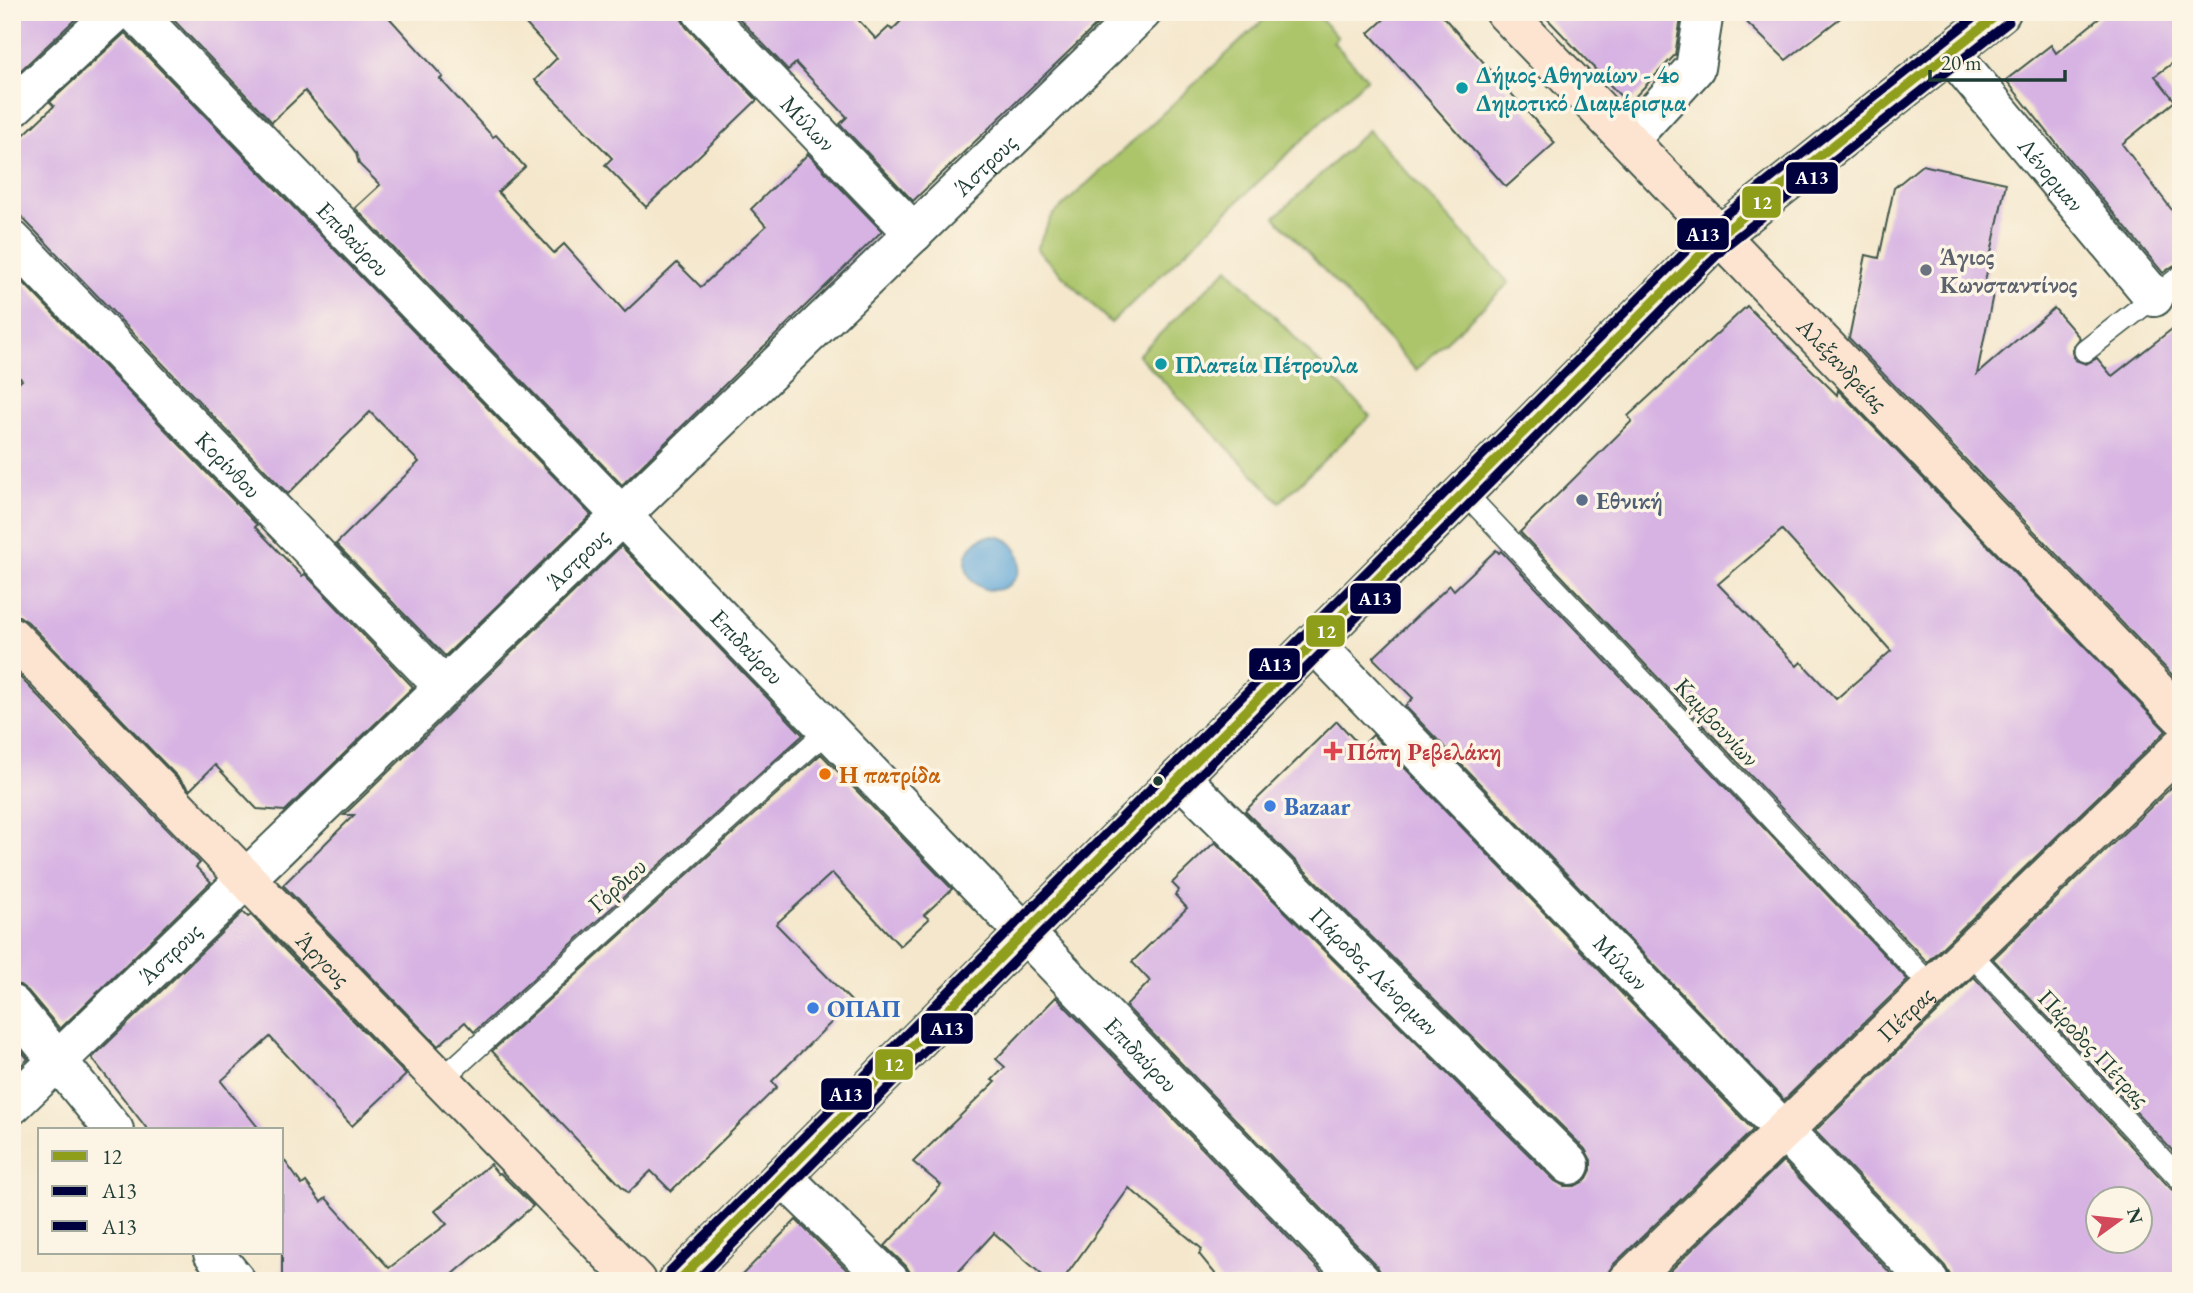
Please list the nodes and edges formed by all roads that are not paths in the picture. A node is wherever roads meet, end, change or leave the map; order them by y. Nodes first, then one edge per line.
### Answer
1 (116, 12) edge
2 (135, 12) edge
3 (702, 12) edge
4 (1142, 12) edge
5 (1505, 12) edge
6 (1704, 12) edge
7 (2001, 12) edge
8 (1951, 52) junction
9 (12, 108) edge
10 (1629, 140) junction
11 (914, 233) junction
12 (1719, 236) junction
13 (12, 240) edge
14 (2167, 287) edge
15 (2085, 351) dead end
16 (1464, 492) junction
17 (622, 516) junction
18 (12, 637) edge
19 (1314, 643) junction
20 (444, 687) junction
21 (2181, 716) edge
22 (828, 730) junction
23 (2181, 747) edge
24 (1180, 777) junction
25 (246, 878) junction
26 (1024, 933) junction
27 (1969, 952) junction
28 (1932, 988) junction
29 (12, 1005) edge
30 (58, 1061) junction
31 (442, 1080) junction
32 (12, 1105) edge
33 (112, 1128) edge
34 (1784, 1130) junction
35 (1570, 1165) dead end
36 (782, 1176) junction
37 (2181, 1180) edge
38 (214, 1254) edge
39 (236, 1281) edge
40 (636, 1281) edge
41 (678, 1281) edge
42 (890, 1281) edge
43 (1361, 1281) edge
44 (1628, 1281) edge
45 (1929, 1281) edge

1 - 9 street
2 - 17 street, Επιδαύρου
3 - 11 street, Μύλων
4 - 11 street, Άστρους
5 - 10 main road, Αλεξανδρείας
6 - 10 street
7 - 8 main road
8 - 12 main road
8 - 14 street, Λένορμαν
10 - 12 main road, Αλεξανδρείας
11 - 17 street, Άστρους
12 - 16 main road
12 - 21 main road, Αλεξανδρείας
13 - 20 street, Κορίνθου
14 - 15 lane
16 - 19 main road
16 - 28 lane, Καμβουνίων
17 - 20 street, Άστρους
17 - 22 street, Επιδαύρου
18 - 25 main road, Άργους
19 - 24 main road
19 - 34 street, Μύλων
20 - 25 street, Άστρους
22 - 26 street, Επιδαύρου
22 - 31 lane, Γόρδιου
23 - 27 main road, Πέτρας
24 - 26 main road
24 - 35 street, Πάροδος Λένορμαν
25 - 30 street, Άστρους
25 - 31 main road, Άργους
26 - 36 main road
26 - 43 street, Επιδαύρου
27 - 28 main road, Πέτρας
27 - 37 lane, Πάροδος Πέτρας
28 - 34 main road, Πέτρας
29 - 30 street
30 - 32 street, Άστρους
30 - 33 street
31 - 40 main road, Άργους
34 - 44 main road, Πέτρας
34 - 45 street, Μύλων
36 - 41 main road
36 - 42 street
38 - 39 street

